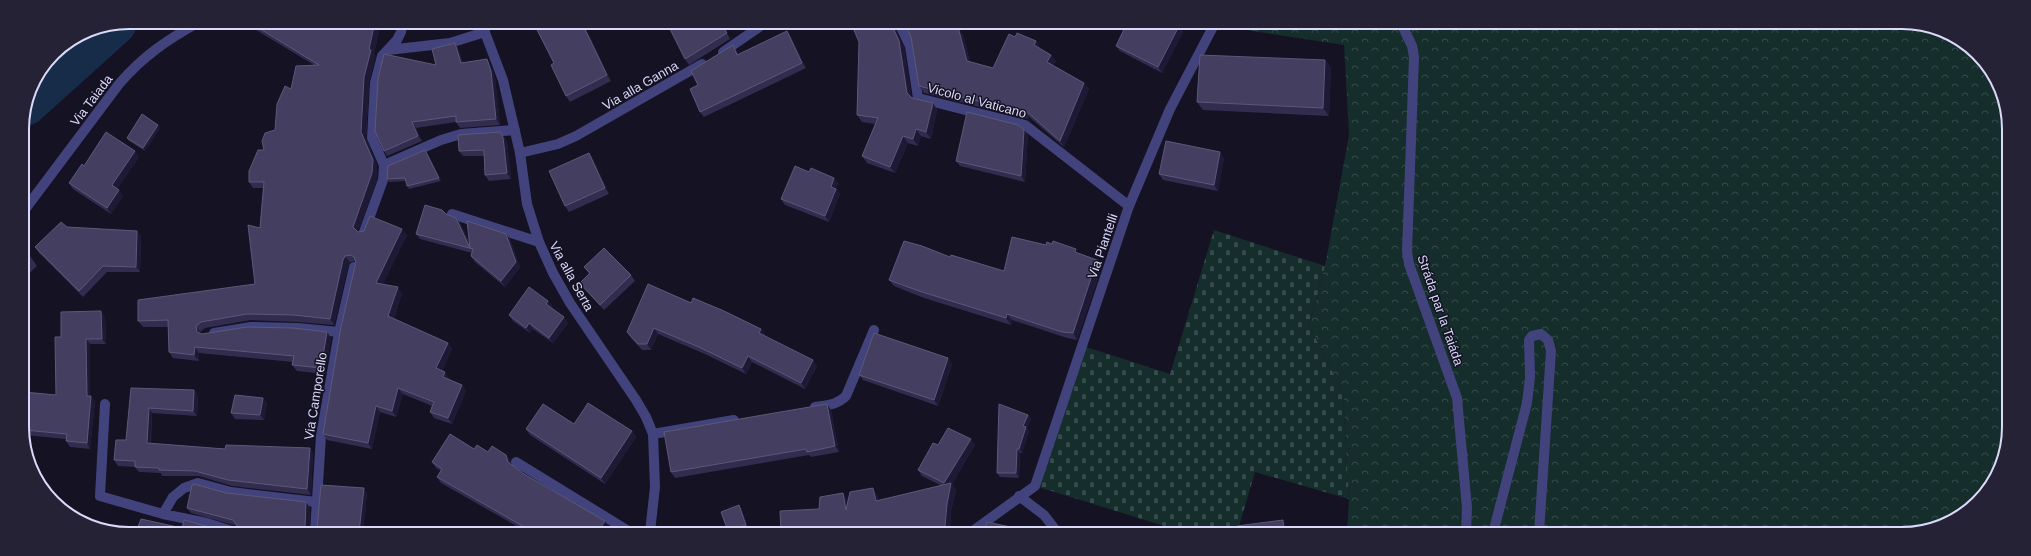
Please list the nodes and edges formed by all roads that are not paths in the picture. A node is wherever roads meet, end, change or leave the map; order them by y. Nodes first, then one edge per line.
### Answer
1 (187, 29) edge
2 (401, 29) edge
3 (479, 29) edge
4 (484, 29) edge
5 (757, 29) edge
6 (902, 29) edge
7 (1212, 29) edge
8 (1404, 29) edge
9 (388, 50) junction
10 (515, 130) junction
11 (520, 152) junction
12 (384, 165) junction
13 (29, 204) edge
14 (1129, 206) junction
15 (452, 214) dead end
16 (364, 232) edge
17 (539, 242) junction
18 (354, 267) edge
19 (874, 330) dead end
20 (339, 332) junction
21 (206, 334) edge
22 (105, 404) dead end
23 (801, 410) edge
24 (746, 418) edge
25 (653, 434) junction
26 (516, 462) dead end
27 (1019, 496) junction
28 (316, 502) junction
29 (163, 514) junction
30 (219, 527) edge
31 (315, 527) edge
32 (622, 527) edge
33 (651, 527) edge
34 (978, 527) edge
35 (1053, 527) edge
36 (1466, 527) edge
37 (1495, 527) edge
38 (1539, 527) edge

1 - 13 street, Via Taiada
2 - 9 street
3 - 9 street
4 - 10 street, Via alla Serta
5 - 11 street, Via alla Ganna
6 - 14 street, Vicolo al Vaticano
7 - 14 street, Via Piantelli
8 - 36 street, Stráda par la Taiáda
9 - 12 street
10 - 11 street, Via alla Serta
10 - 12 street
11 - 17 street, Via alla Serta
12 - 16 street
14 - 27 street, Via Piantelli
15 - 17 street
17 - 25 street, Via alla Serta
18 - 20 street, Via Camporello
19 - 23 street
20 - 21 street
20 - 28 street, Via Camporello
22 - 29 street
24 - 25 street
25 - 33 street, Via alla Serta
26 - 32 street
27 - 34 street
27 - 35 street
28 - 29 street
28 - 31 street, Via Camporello
29 - 30 street
37 - 38 street

